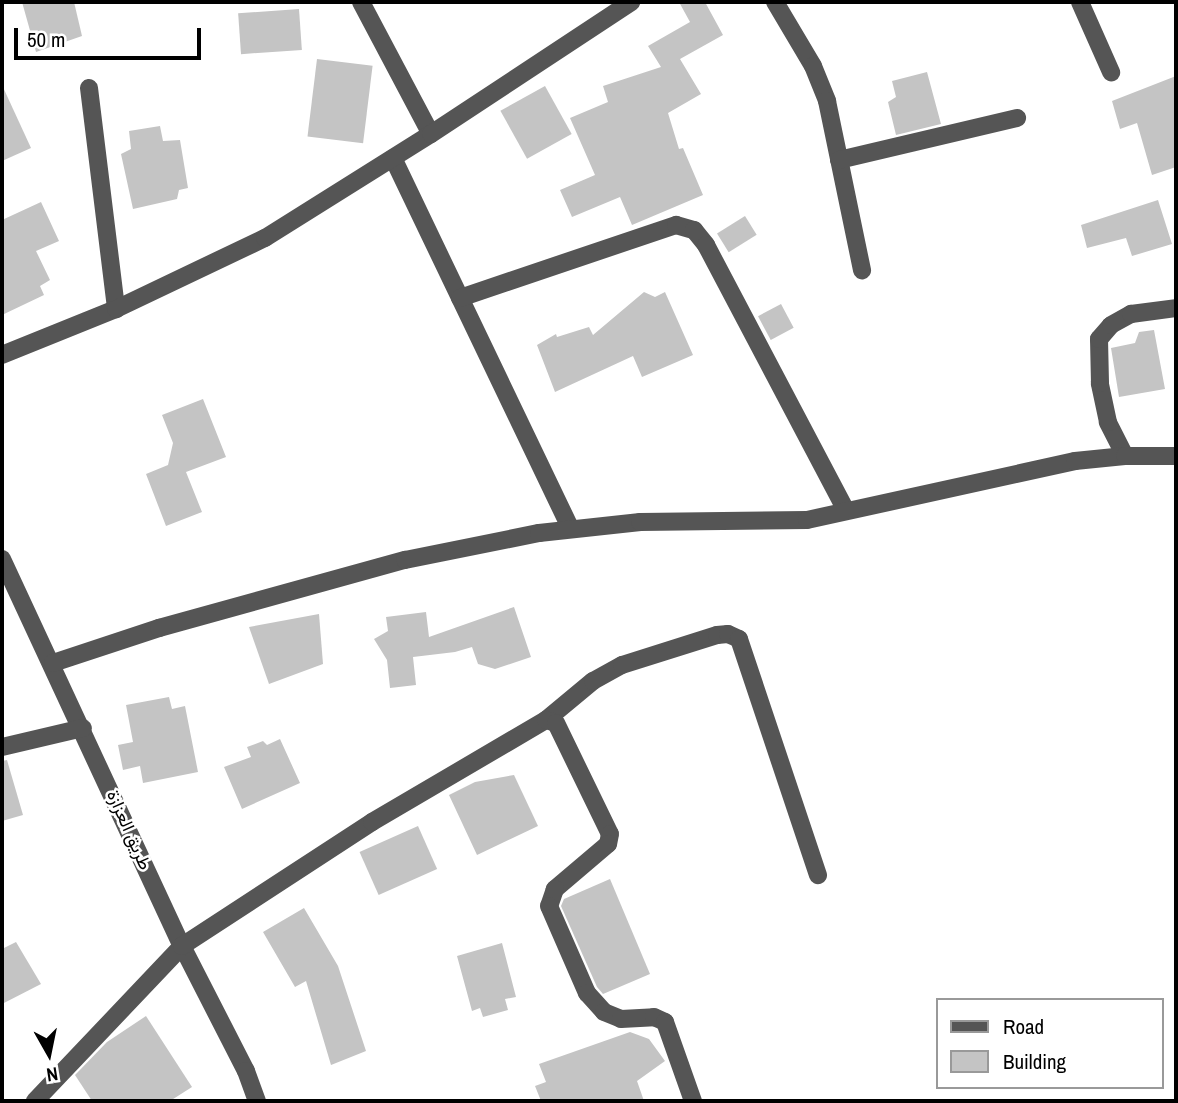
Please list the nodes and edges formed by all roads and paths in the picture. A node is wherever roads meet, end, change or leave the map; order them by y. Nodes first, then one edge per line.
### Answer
1 (361, 2) edge
2 (631, 2) edge
3 (775, 2) edge
4 (1080, 2) edge
5 (1111, 72) dead end
6 (89, 88) dead end
7 (1017, 118) dead end
8 (431, 134) junction
9 (393, 159) junction
10 (839, 160) junction
11 (862, 270) dead end
12 (460, 299) junction
13 (1176, 308) edge
14 (116, 309) junction
15 (2, 355) edge
16 (1125, 456) junction
17 (1176, 456) edge
18 (846, 510) junction
19 (571, 529) junction
20 (2, 559) edge
21 (53, 663) junction
22 (546, 720) junction
23 (83, 728) junction
24 (2, 747) edge
25 (818, 875) dead end
26 (182, 946) junction
27 (35, 1101) edge
28 (257, 1101) edge
29 (693, 1101) edge

1 - 8 street
2 - 8 street
3 - 10 street
4 - 5 street
6 - 14 street
7 - 10 street
8 - 9 street
9 - 12 street
9 - 14 street
10 - 11 street
12 - 18 street
12 - 19 street
13 - 16 street
14 - 15 street
16 - 17 street
16 - 18 street
18 - 19 street
19 - 21 street
20 - 21 street, طريق العزازة
21 - 23 street, طريق العزازة
22 - 25 street
22 - 26 street
22 - 29 street
23 - 24 street
23 - 26 street, طريق العزازة
26 - 27 street
26 - 28 street, طريق العزازة

